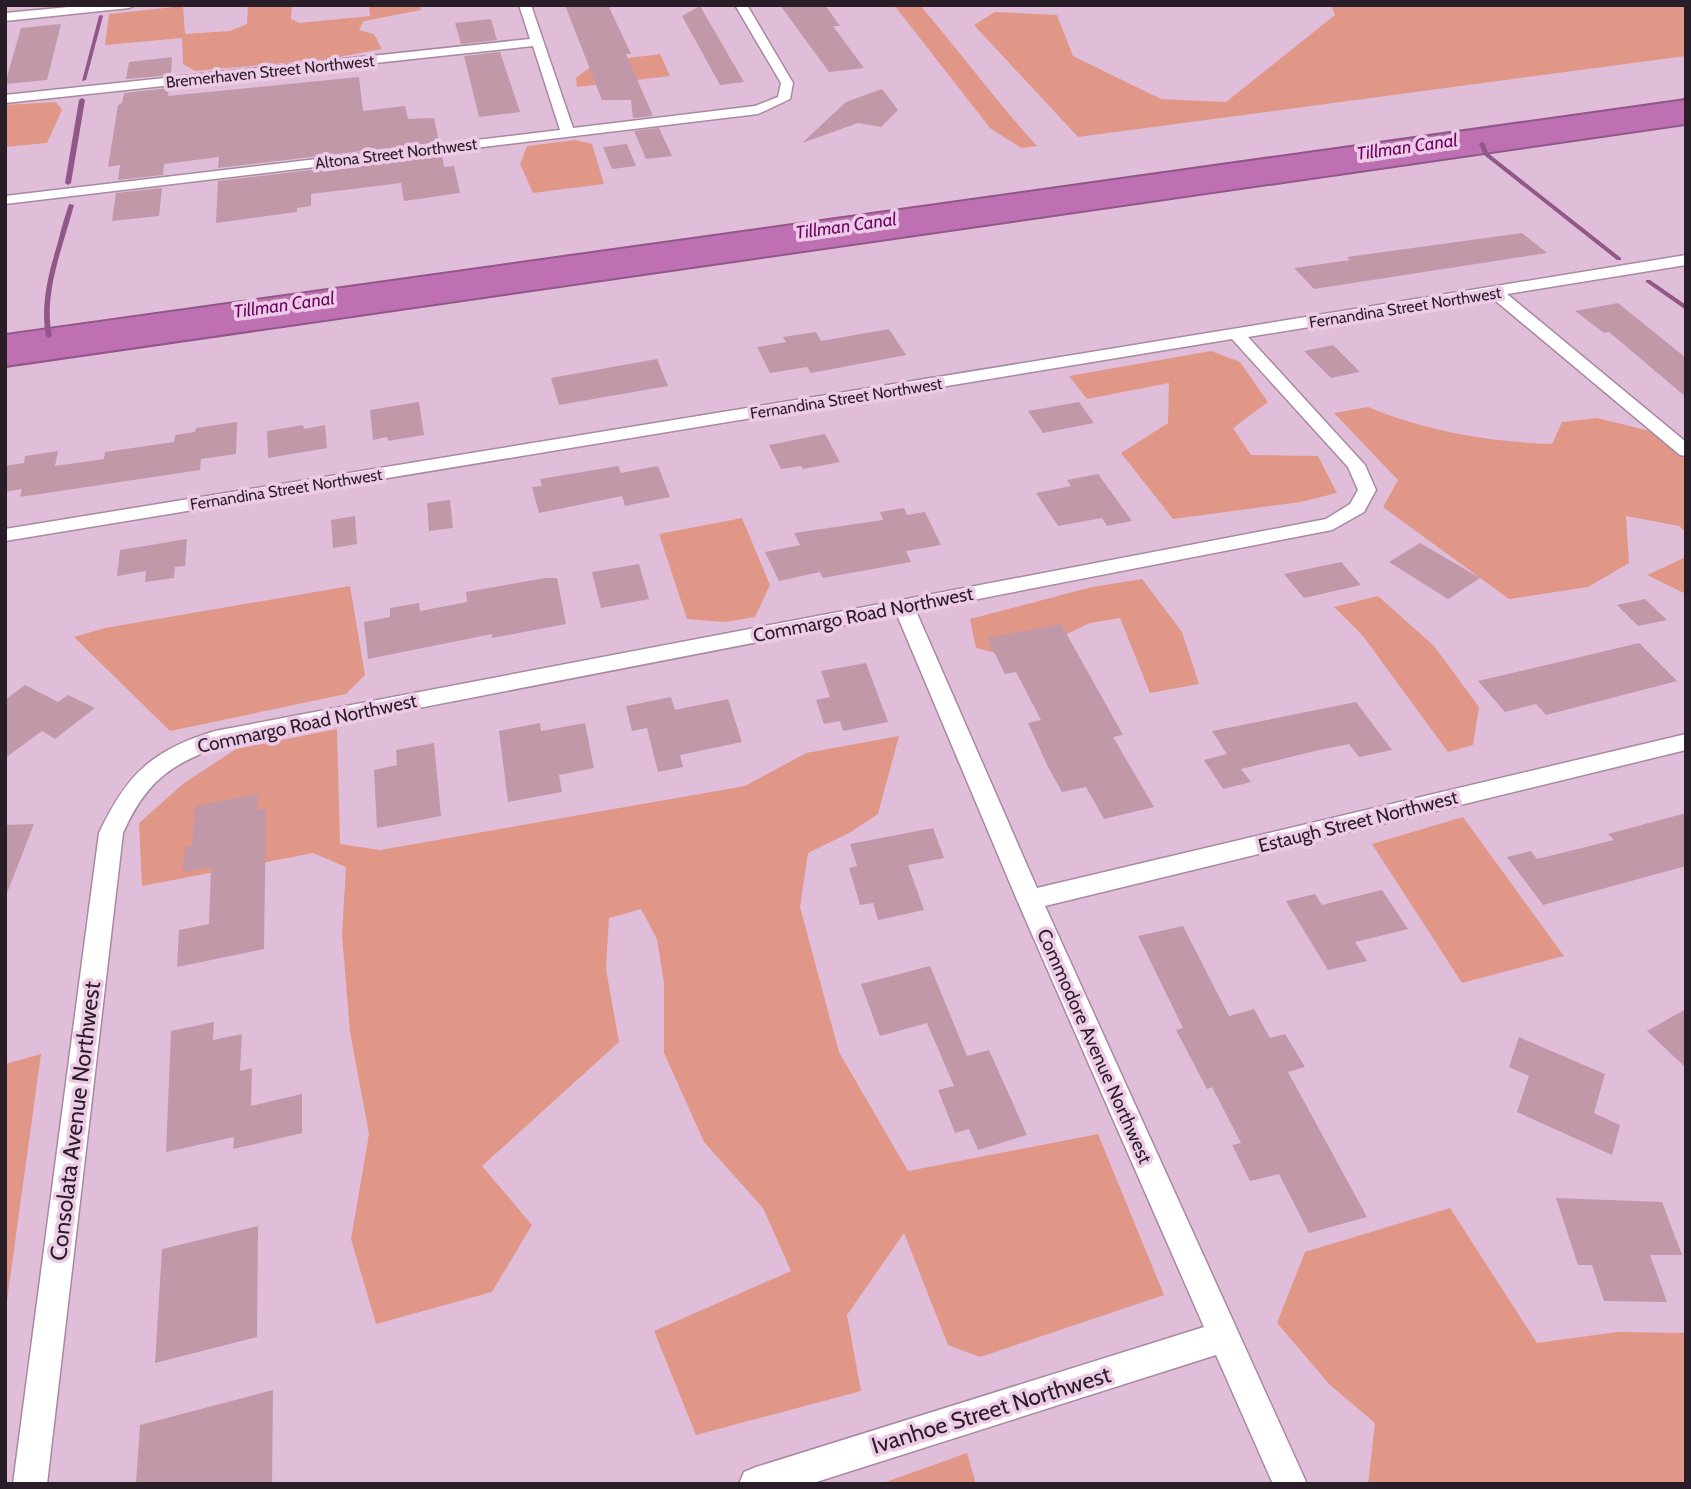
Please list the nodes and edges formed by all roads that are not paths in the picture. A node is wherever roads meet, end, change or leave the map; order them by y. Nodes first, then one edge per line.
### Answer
1 (129, 5) edge
2 (525, 5) edge
3 (741, 5) edge
4 (5, 17) edge
5 (535, 42) junction
6 (5, 99) edge
7 (568, 133) junction
8 (5, 200) edge
9 (1686, 260) edge
10 (1495, 292) junction
11 (1236, 334) junction
12 (1686, 451) edge
13 (5, 535) edge
14 (904, 606) junction
15 (1686, 741) edge
16 (150, 771) joint
17 (1030, 900) junction
18 (1226, 1336) junction
19 (30, 1484) edge
20 (756, 1484) edge
21 (1290, 1484) edge

1 - 4 street
2 - 5 street
3 - 7 street, Altona Street Northwest
5 - 6 street, Bremerhaven Street Northwest
5 - 7 street
7 - 8 street, Altona Street Northwest
9 - 10 street, Fernandina Street Northwest
10 - 11 street, Fernandina Street Northwest
10 - 12 street
11 - 13 street, Fernandina Street Northwest
11 - 14 street, Commargo Road Northwest
14 - 16 street, Commargo Road Northwest
14 - 17 street, Commodore Avenue Northwest
15 - 17 street, Estaugh Street Northwest
16 - 19 street, Consolata Avenue Northwest
17 - 18 street, Commodore Avenue Northwest
18 - 20 street, Ivanhoe Street Northwest
18 - 21 street, Commodore Avenue Northwest

